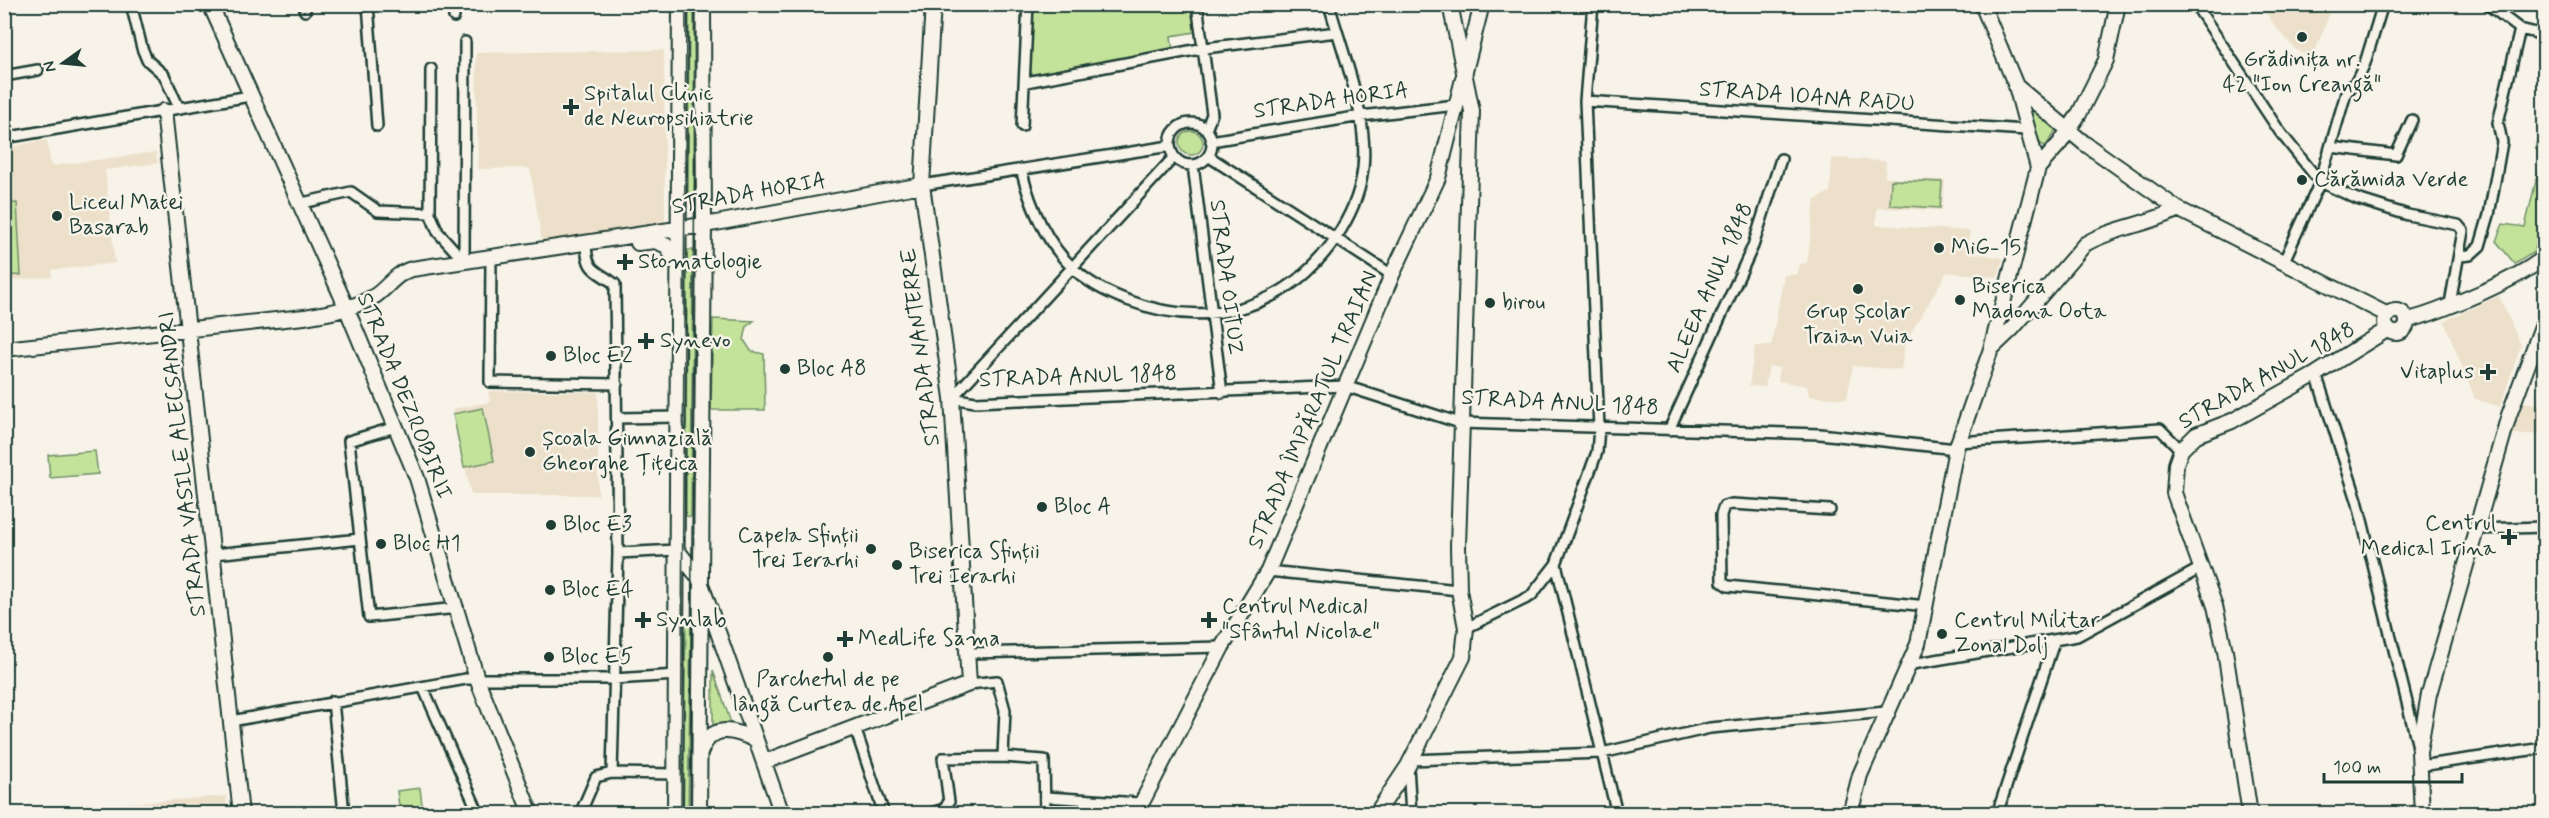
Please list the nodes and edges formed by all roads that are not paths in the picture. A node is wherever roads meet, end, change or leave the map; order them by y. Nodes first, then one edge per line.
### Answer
1 (131, 4) edge
2 (210, 4) edge
3 (368, 4) edge
4 (453, 4) edge
5 (680, 4) edge
6 (703, 4) edge
7 (933, 4) edge
8 (1028, 4) edge
9 (1197, 4) edge
10 (1329, 4) edge
11 (1450, 4) edge
12 (1482, 4) edge
13 (1593, 4) edge
14 (1982, 4) edge
15 (2118, 4) edge
16 (2194, 4) edge
17 (2383, 4) edge
18 (2487, 4) edge
19 (454, 17) dead end
20 (2520, 29) junction
21 (1336, 32) junction
22 (2544, 35) edge
23 (465, 42) dead end
24 (1205, 48) junction
25 (431, 69) dead end
26 (38, 70) dead end
27 (1464, 70) junction
28 (4, 76) edge
29 (1026, 82) junction
30 (2016, 86) junction
31 (250, 96) junction
32 (1585, 101) junction
33 (1456, 105) junction
34 (179, 108) junction
35 (164, 111) junction
36 (1360, 116) junction
37 (2412, 120) dead end
38 (377, 126) dead end
39 (1022, 126) dead end
40 (1206, 130) junction
41 (2026, 130) junction
42 (2068, 131) junction
43 (4, 138) edge
44 (1211, 141) junction
45 (1170, 147) junction
46 (2331, 147) junction
47 (1208, 156) junction
48 (1174, 157) junction
49 (1781, 159) dead end
50 (1193, 165) junction
51 (2038, 168) junction
52 (1022, 169) junction
53 (2320, 182) junction
54 (922, 185) junction
55 (298, 204) junction
56 (2178, 208) junction
57 (430, 213) junction
58 (704, 224) junction
59 (678, 228) junction
60 (1335, 238) junction
61 (586, 244) junction
62 (2460, 256) junction
63 (491, 257) junction
64 (2543, 260) edge
65 (464, 261) junction
66 (2284, 261) junction
67 (678, 267) junction
68 (1073, 269) junction
69 (1392, 275) junction
70 (2450, 304) junction
71 (346, 308) junction
72 (1210, 314) junction
73 (2544, 321) edge
74 (2388, 322) junction
75 (190, 330) junction
76 (4, 349) edge
77 (1991, 349) junction
78 (2316, 374) junction
79 (617, 384) junction
80 (1345, 386) junction
81 (1222, 393) junction
82 (952, 398) junction
83 (679, 417) junction
84 (617, 418) junction
85 (1460, 423) junction
86 (396, 427) junction
87 (1599, 428) junction
88 (1669, 430) junction
89 (1956, 446) junction
90 (2181, 450) junction
91 (1830, 510) dead end
92 (2544, 527) edge
93 (2478, 529) junction
94 (360, 539) junction
95 (677, 550) junction
96 (618, 553) junction
97 (214, 554) junction
98 (1556, 564) junction
99 (2201, 568) junction
100 (1268, 571) junction
101 (699, 578) junction
102 (1459, 590) junction
103 (1927, 606) junction
104 (458, 608) junction
105 (677, 615) junction
106 (699, 615) junction
107 (1466, 628) junction
108 (2054, 642) junction
109 (724, 645) junction
110 (1222, 648) junction
111 (699, 652) junction
112 (968, 653) junction
113 (1911, 664) junction
114 (677, 675) junction
115 (477, 679) junction
116 (614, 679) junction
117 (969, 684) junction
118 (423, 687) junction
119 (333, 701) junction
120 (1886, 712) junction
121 (231, 721) junction
122 (855, 728) junction
123 (756, 740) junction
124 (2544, 748) edge
125 (1602, 753) junction
126 (699, 755) junction
127 (1003, 757) junction
128 (2419, 759) junction
129 (764, 762) junction
130 (1409, 763) junction
131 (612, 773) junction
132 (676, 774) junction
133 (1046, 797) junction
134 (1138, 808) edge
135 (242, 813) edge
136 (344, 813) edge
137 (479, 813) edge
138 (531, 813) edge
139 (580, 813) edge
140 (675, 813) edge
141 (699, 813) edge
142 (782, 813) edge
143 (884, 813) edge
144 (929, 813) edge
145 (1045, 813) edge
146 (1376, 813) edge
147 (1411, 813) edge
148 (1617, 813) edge
149 (1850, 813) edge
150 (1997, 813) edge
151 (2250, 813) edge
152 (2422, 813) edge

1 - 34 street
2 - 31 street, STRADA DEZROBIRII
3 - 38 street
4 - 19 street
5 - 59 street
6 - 58 street
7 - 54 street, STRADA NANTERRE
8 - 29 street
9 - 24 street
10 - 21 street
11 - 27 street
12 - 27 street, STRADA ÎMPĂRATUL TRAIAN
13 - 32 street
14 - 30 street
15 - 42 street
16 - 53 street
17 - 46 street
18 - 20 street
20 - 22 street
20 - 62 street
21 - 24 street
21 - 36 street
23 - 65 street
24 - 29 street
24 - 40 street
25 - 57 street
26 - 28 street
27 - 33 street, STRADA ÎMPĂRATUL TRAIAN
27 - 85 street
29 - 39 street
30 - 41 street
30 - 42 street
31 - 34 street
31 - 55 street, STRADA DEZROBIRII
32 - 41 street, STRADA IOANA RADU
32 - 87 street
33 - 36 street, STRADA HORIA
33 - 69 street, STRADA ÎMPĂRATUL TRAIAN
34 - 35 street
35 - 43 street
35 - 75 street, STRADA VASILE ALECSANDRI
36 - 44 street, STRADA HORIA
36 - 60 street
37 - 46 street
40 - 44 street
40 - 45 street
41 - 51 street
42 - 51 street
42 - 56 street
44 - 47 street
45 - 48 street
45 - 52 street, STRADA HORIA
46 - 53 street
47 - 50 street
47 - 60 street
48 - 50 street
48 - 68 street
49 - 88 street, ALEEA ANUL 1848
50 - 72 street, STRADA OITUZ
51 - 77 street
52 - 54 street, STRADA HORIA
52 - 68 street
53 - 62 street
53 - 66 street
54 - 58 street, STRADA HORIA
54 - 82 street, STRADA NANTERRE
55 - 57 street
55 - 71 street, STRADA DEZROBIRII
56 - 66 street
56 - 77 street
57 - 65 street
58 - 59 street, STRADA HORIA
58 - 101 street
59 - 61 street, STRADA HORIA
59 - 67 street
60 - 69 street
60 - 72 street
61 - 63 street, STRADA HORIA
61 - 67 street
61 - 79 street
62 - 70 street
63 - 65 street, STRADA HORIA
63 - 79 street
64 - 70 street
65 - 71 street, STRADA HORIA
66 - 74 street
67 - 83 street
68 - 72 street
68 - 82 street
69 - 80 street, STRADA ÎMPĂRATUL TRAIAN
70 - 74 street, STRADA ANUL 1848
71 - 75 street, STRADA HORIA
71 - 86 street, STRADA DEZROBIRII
72 - 81 street, STRADA OITUZ
73 - 93 street
74 - 78 street, STRADA ANUL 1848
75 - 76 street, STRADA HORIA
75 - 97 street, STRADA VASILE ALECSANDRI
77 - 89 street
78 - 90 street, STRADA ANUL 1848
78 - 128 street
79 - 84 street
80 - 81 street, STRADA ANUL 1848
80 - 85 street, STRADA ANUL 1848
80 - 100 street, STRADA ÎMPĂRATUL TRAIAN
81 - 82 street, STRADA ANUL 1848
82 - 112 street, STRADA NANTERRE
83 - 84 street
83 - 95 street
84 - 96 street
85 - 87 street, STRADA ANUL 1848
85 - 102 street
86 - 94 street
86 - 104 street, STRADA DEZROBIRII
87 - 88 street, STRADA ANUL 1848
87 - 98 street
88 - 89 street, STRADA ANUL 1848
89 - 90 street, STRADA ANUL 1848
89 - 103 street
90 - 99 street
91 - 103 street
92 - 93 street
93 - 128 street
94 - 97 street
94 - 104 street
95 - 96 street
95 - 101 street
95 - 105 street
96 - 116 street
97 - 121 street, STRADA VASILE ALECSANDRI
98 - 107 street
98 - 125 street
99 - 108 street
99 - 151 street
100 - 102 street
100 - 110 street, STRADA ÎMPĂRATUL TRAIAN
101 - 106 street
101 - 109 street
102 - 107 street
103 - 113 street
104 - 115 street, STRADA DEZROBIRII
105 - 106 street
105 - 114 street
106 - 111 street
107 - 130 street
108 - 113 street
108 - 150 street
109 - 111 street
109 - 123 street
110 - 112 street
110 - 134 street, STRADA ÎMPĂRATUL TRAIAN
111 - 126 street
112 - 117 street, STRADA NANTERRE
113 - 120 street
114 - 116 street
114 - 132 street
115 - 116 street
115 - 118 street
115 - 138 street, STRADA DEZROBIRII
116 - 131 street
117 - 122 street
117 - 127 street
118 - 119 street
118 - 137 street
119 - 121 street
119 - 136 street
120 - 125 street
120 - 149 street
121 - 135 street, STRADA VASILE ALECSANDRI
122 - 129 street
122 - 143 street
123 - 126 street
123 - 129 street
124 - 128 street
125 - 130 street
125 - 148 street
126 - 141 street
127 - 133 street
127 - 144 street
128 - 152 street
129 - 142 street
130 - 146 street
130 - 147 street
131 - 132 street
131 - 139 street
132 - 140 street
133 - 134 street
133 - 145 street

